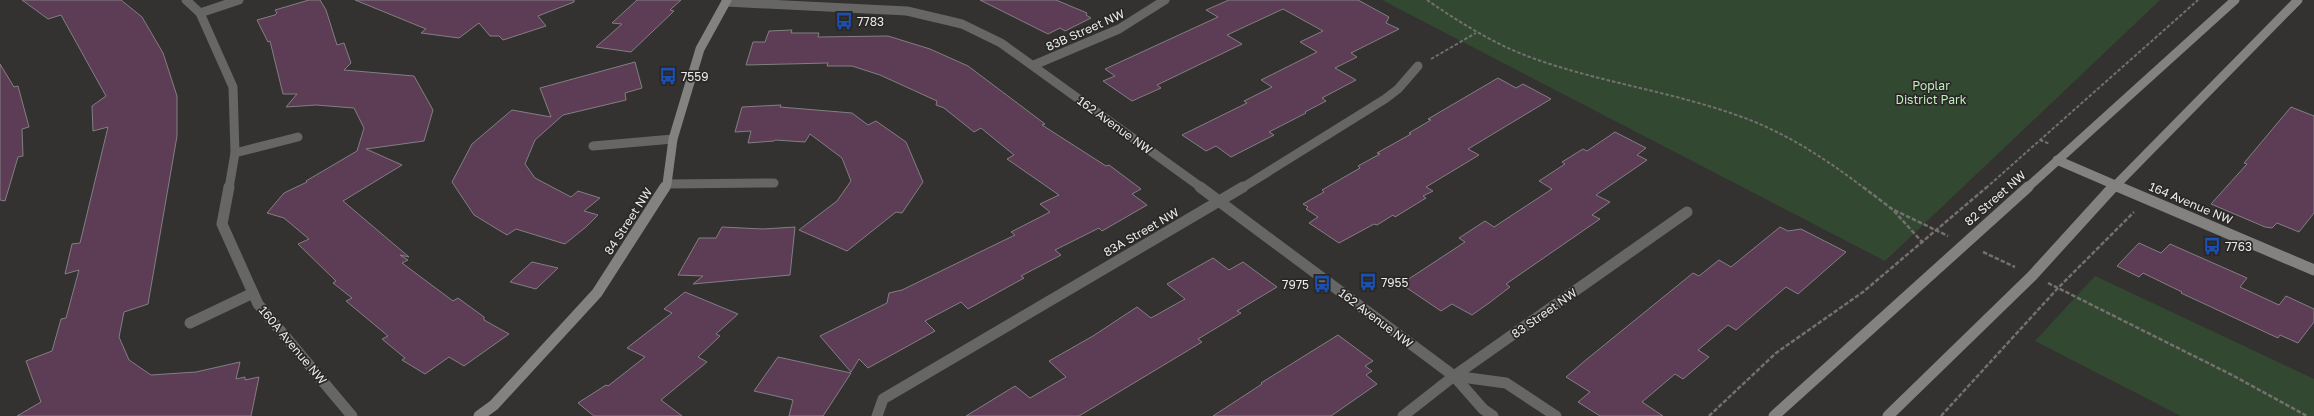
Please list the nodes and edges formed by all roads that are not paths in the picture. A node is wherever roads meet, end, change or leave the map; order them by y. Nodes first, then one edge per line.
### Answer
1 (186, 0) edge
2 (239, 0) edge
3 (1165, 0) edge
4 (2235, 0) edge
5 (2298, 0) edge
6 (727, 1) edge
7 (200, 12) junction
8 (1034, 65) junction
9 (1418, 66) road end
10 (298, 137) dead end
11 (673, 140) junction
12 (593, 146) dead end
13 (235, 153) junction
14 (2057, 160) junction
15 (774, 183) dead end
16 (667, 184) junction
17 (2115, 185) junction
18 (1220, 202) junction
19 (1687, 212) dead end
20 (2314, 270) edge
21 (253, 293) junction
22 (190, 322) dead end
23 (1454, 376) junction
24 (352, 416) edge
25 (479, 416) edge
26 (877, 416) edge
27 (1403, 416) edge
28 (1493, 416) edge
29 (1556, 416) edge
30 (1774, 416) edge
31 (1888, 416) edge

1 - 7 street, 160A Avenue NW
2 - 7 street
3 - 8 street, 83B Street NW
4 - 14 main road, 82 Street NW
5 - 17 main road
6 - 8 street, 162 Avenue NW
6 - 11 main road, 84 Street NW
7 - 13 street, 160A Avenue NW
8 - 18 street, 162 Avenue NW
9 - 18 street, 83A Street NW
10 - 13 street
11 - 12 street
11 - 16 main road, 84 Street NW
13 - 21 street, 160A Avenue NW
14 - 17 main road, 164 Avenue NW
14 - 30 main road, 82 Street NW
15 - 16 street
16 - 25 main road, 84 Street NW
17 - 20 main road, 164 Avenue NW
17 - 31 main road
18 - 23 street, 162 Avenue NW
18 - 26 street, 83A Street NW
19 - 23 street, 83 Street NW
21 - 22 street
21 - 24 street, 160A Avenue NW
23 - 27 street, 83 Street NW
23 - 28 street, 162 Avenue NW
23 - 29 street, 162 Avenue NW

